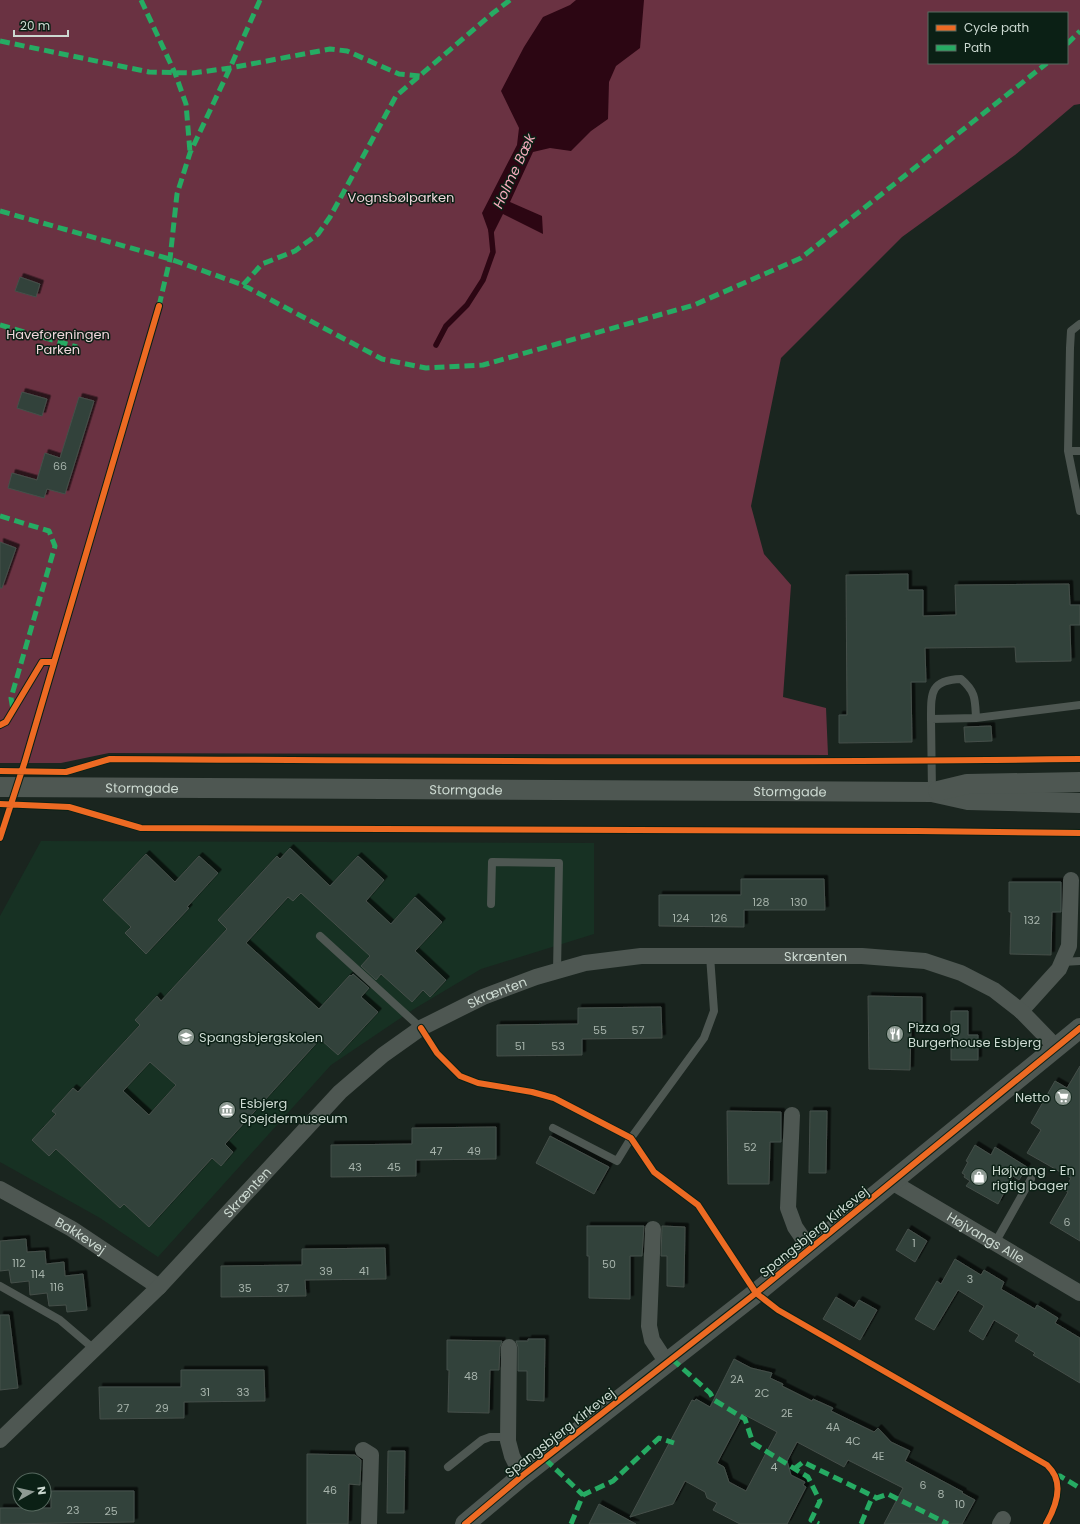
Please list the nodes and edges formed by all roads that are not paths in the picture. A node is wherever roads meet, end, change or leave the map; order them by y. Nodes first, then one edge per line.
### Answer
1 (1080, 324) edge
2 (1068, 451) junction
3 (1080, 451) edge
4 (1080, 511) edge
5 (1080, 705) edge
6 (976, 718) junction
7 (931, 719) junction
8 (1080, 782) edge
9 (0, 787) edge
10 (932, 792) junction
11 (1080, 803) edge
12 (1071, 880) dead end
13 (491, 904) dead end
14 (320, 936) dead end
15 (710, 956) junction
16 (1080, 961) edge
17 (1062, 962) junction
18 (556, 971) junction
19 (1021, 1011) junction
20 (421, 1028) junction
21 (1080, 1028) edge
22 (1056, 1047) junction
23 (792, 1115) dead end
24 (553, 1128) dead end
25 (1031, 1179) dead end
26 (892, 1182) junction
27 (0, 1189) edge
28 (653, 1229) dead end
29 (995, 1243) junction
30 (810, 1248) junction
31 (0, 1286) edge
32 (159, 1287) junction
33 (1080, 1293) edge
34 (509, 1347) dead end
35 (94, 1349) junction
36 (667, 1363) junction
37 (508, 1437) junction
38 (0, 1440) edge
39 (363, 1450) dead end
40 (448, 1467) dead end
41 (522, 1476) junction
42 (369, 1524) edge
43 (465, 1524) edge

1 - 2 lane
2 - 3 lane
2 - 4 lane
5 - 6 lane
6 - 7 lane
6 - 7 lane
7 - 10 lane
8 - 10 street, Stormgade
9 - 10 street, Stormgade
10 - 11 street, Stormgade
12 - 17 street
13 - 18 lane
14 - 20 lane
15 - 18 street, Skrænten
15 - 19 street, Skrænten
15 - 24 lane
16 - 17 lane
17 - 19 street
18 - 20 street, Skrænten
19 - 22 street, Skrænten
20 - 32 street, Skrænten
21 - 22 street, Spangsbjerg Kirkevej
22 - 26 street, Spangsbjerg Kirkevej
23 - 30 street, Spangsbjerg Kirkevej
25 - 29 lane
26 - 29 street, Højvangs Alle
26 - 30 street, Spangsbjerg Kirkevej
27 - 32 street, Bakkevej
28 - 36 street
29 - 33 street, Højvangs Alle
30 - 36 street, Spangsbjerg Kirkevej
31 - 35 lane
32 - 35 street, Skrænten
34 - 37 street, Spangsbjerg Kirkevej
35 - 38 street, Skrænten
36 - 41 street, Spangsbjerg Kirkevej
37 - 40 lane
37 - 41 street, Spangsbjerg Kirkevej
39 - 42 street
41 - 43 street, Spangsbjerg Kirkevej

